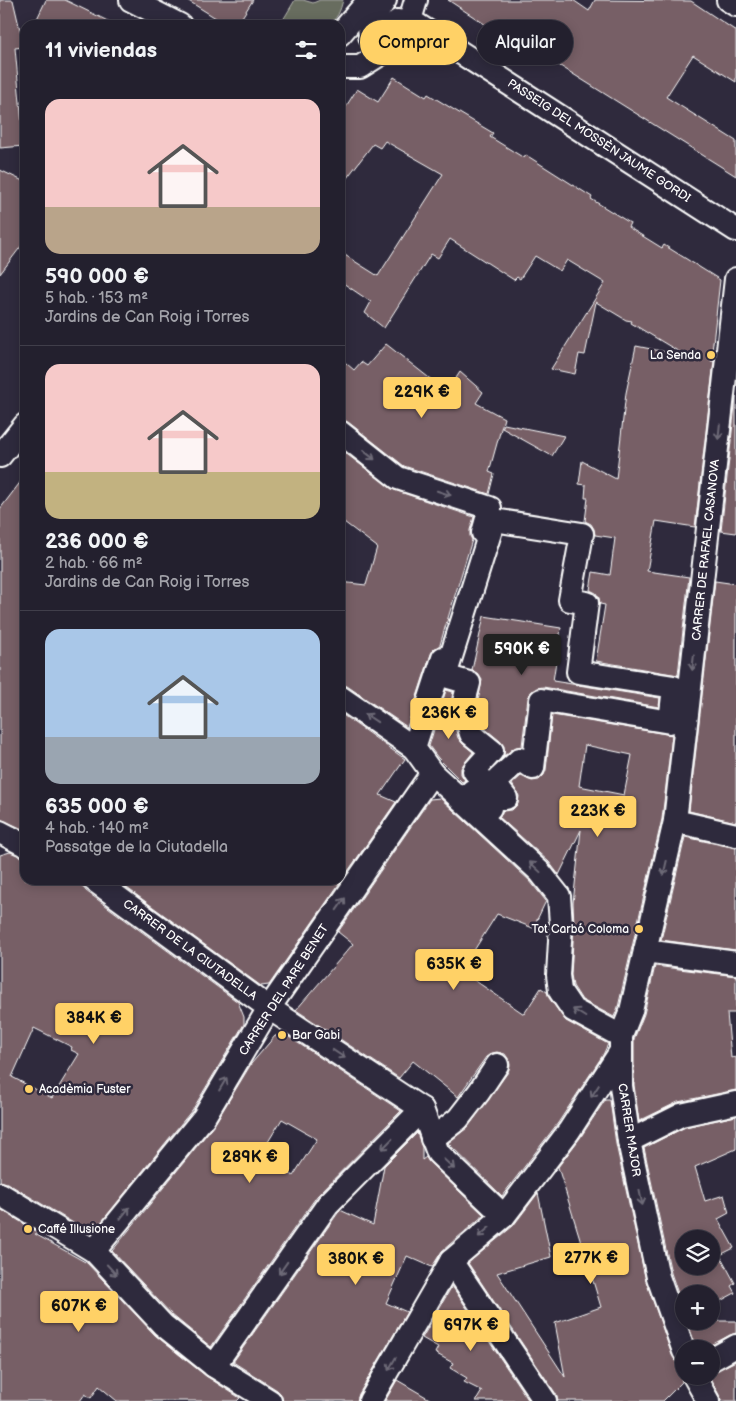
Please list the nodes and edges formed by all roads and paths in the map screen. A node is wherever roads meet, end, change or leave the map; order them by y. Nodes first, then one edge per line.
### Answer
1 (130, 0) edge
2 (370, 0) edge
3 (385, 0) edge
4 (728, 0) edge
5 (736, 5) edge
6 (412, 7) edge
7 (170, 20) edge
8 (364, 20) edge
9 (404, 20) edge
10 (345, 28) edge
11 (363, 65) edge
12 (345, 67) edge
13 (736, 230) edge
14 (736, 279) edge
15 (20, 430) edge
16 (345, 436) edge
17 (0, 456) edge
18 (345, 700) edge
19 (670, 722) joint
20 (414, 748) junction
21 (432, 773) junction
22 (675, 821) junction
23 (0, 832) edge
24 (736, 834) edge
25 (20, 842) edge
26 (101, 885) edge
27 (645, 952) junction
28 (736, 964) edge
29 (269, 1008) junction
30 (622, 1044) junction
31 (497, 1065) dead end
32 (736, 1103) edge
33 (422, 1109) junction
34 (432, 1139) junction
35 (628, 1141) junction
36 (0, 1194) edge
37 (504, 1216) junction
38 (94, 1251) junction
39 (451, 1261) junction
40 (680, 1340) edge
41 (736, 1346) edge
42 (720, 1355) edge
43 (214, 1366) junction
44 (699, 1385) edge
45 (270, 1401) edge
46 (370, 1401) edge
47 (545, 1401) edge
48 (708, 1401) edge

1 - 7 street
2 - 8 street
2 - 10 street
3 - 6 street
4 - 5 street
6 - 9 street
6 - 13 street, PASSEIG DEL MOSSÈN JAUME GORDI
11 - 12 street
14 -> 22 street, CARRER DE RAFAEL CASANOVA
15 - 17 street
16 -> 20 street
20 -> 18 street
19 - 19 street
20 - 21 street
29 -> 21 street, CARRER DEL PARE BENET
30 -> 21 street
22 - 24 street
22 -> 27 street, CARRER MAJOR
23 - 25 street
26 - 29 street, CARRER DE LA CIUTADELLA
27 - 28 street
27 - 30 street, CARRER MAJOR
29 -> 33 street, CARRER DE LA CIUTADELLA
38 -> 29 street, CARRER DEL PARE BENET
30 - 35 street, CARRER MAJOR
30 -> 37 street
31 - 34 street
32 - 35 street
33 - 34 street
33 -> 43 street
34 -> 37 street
35 -> 40 street, CARRER MAJOR
36 - 38 street
37 -> 39 street
38 -> 43 street
39 -> 46 street
39 - 47 street
41 - 42 street
43 - 45 street
44 - 48 street

